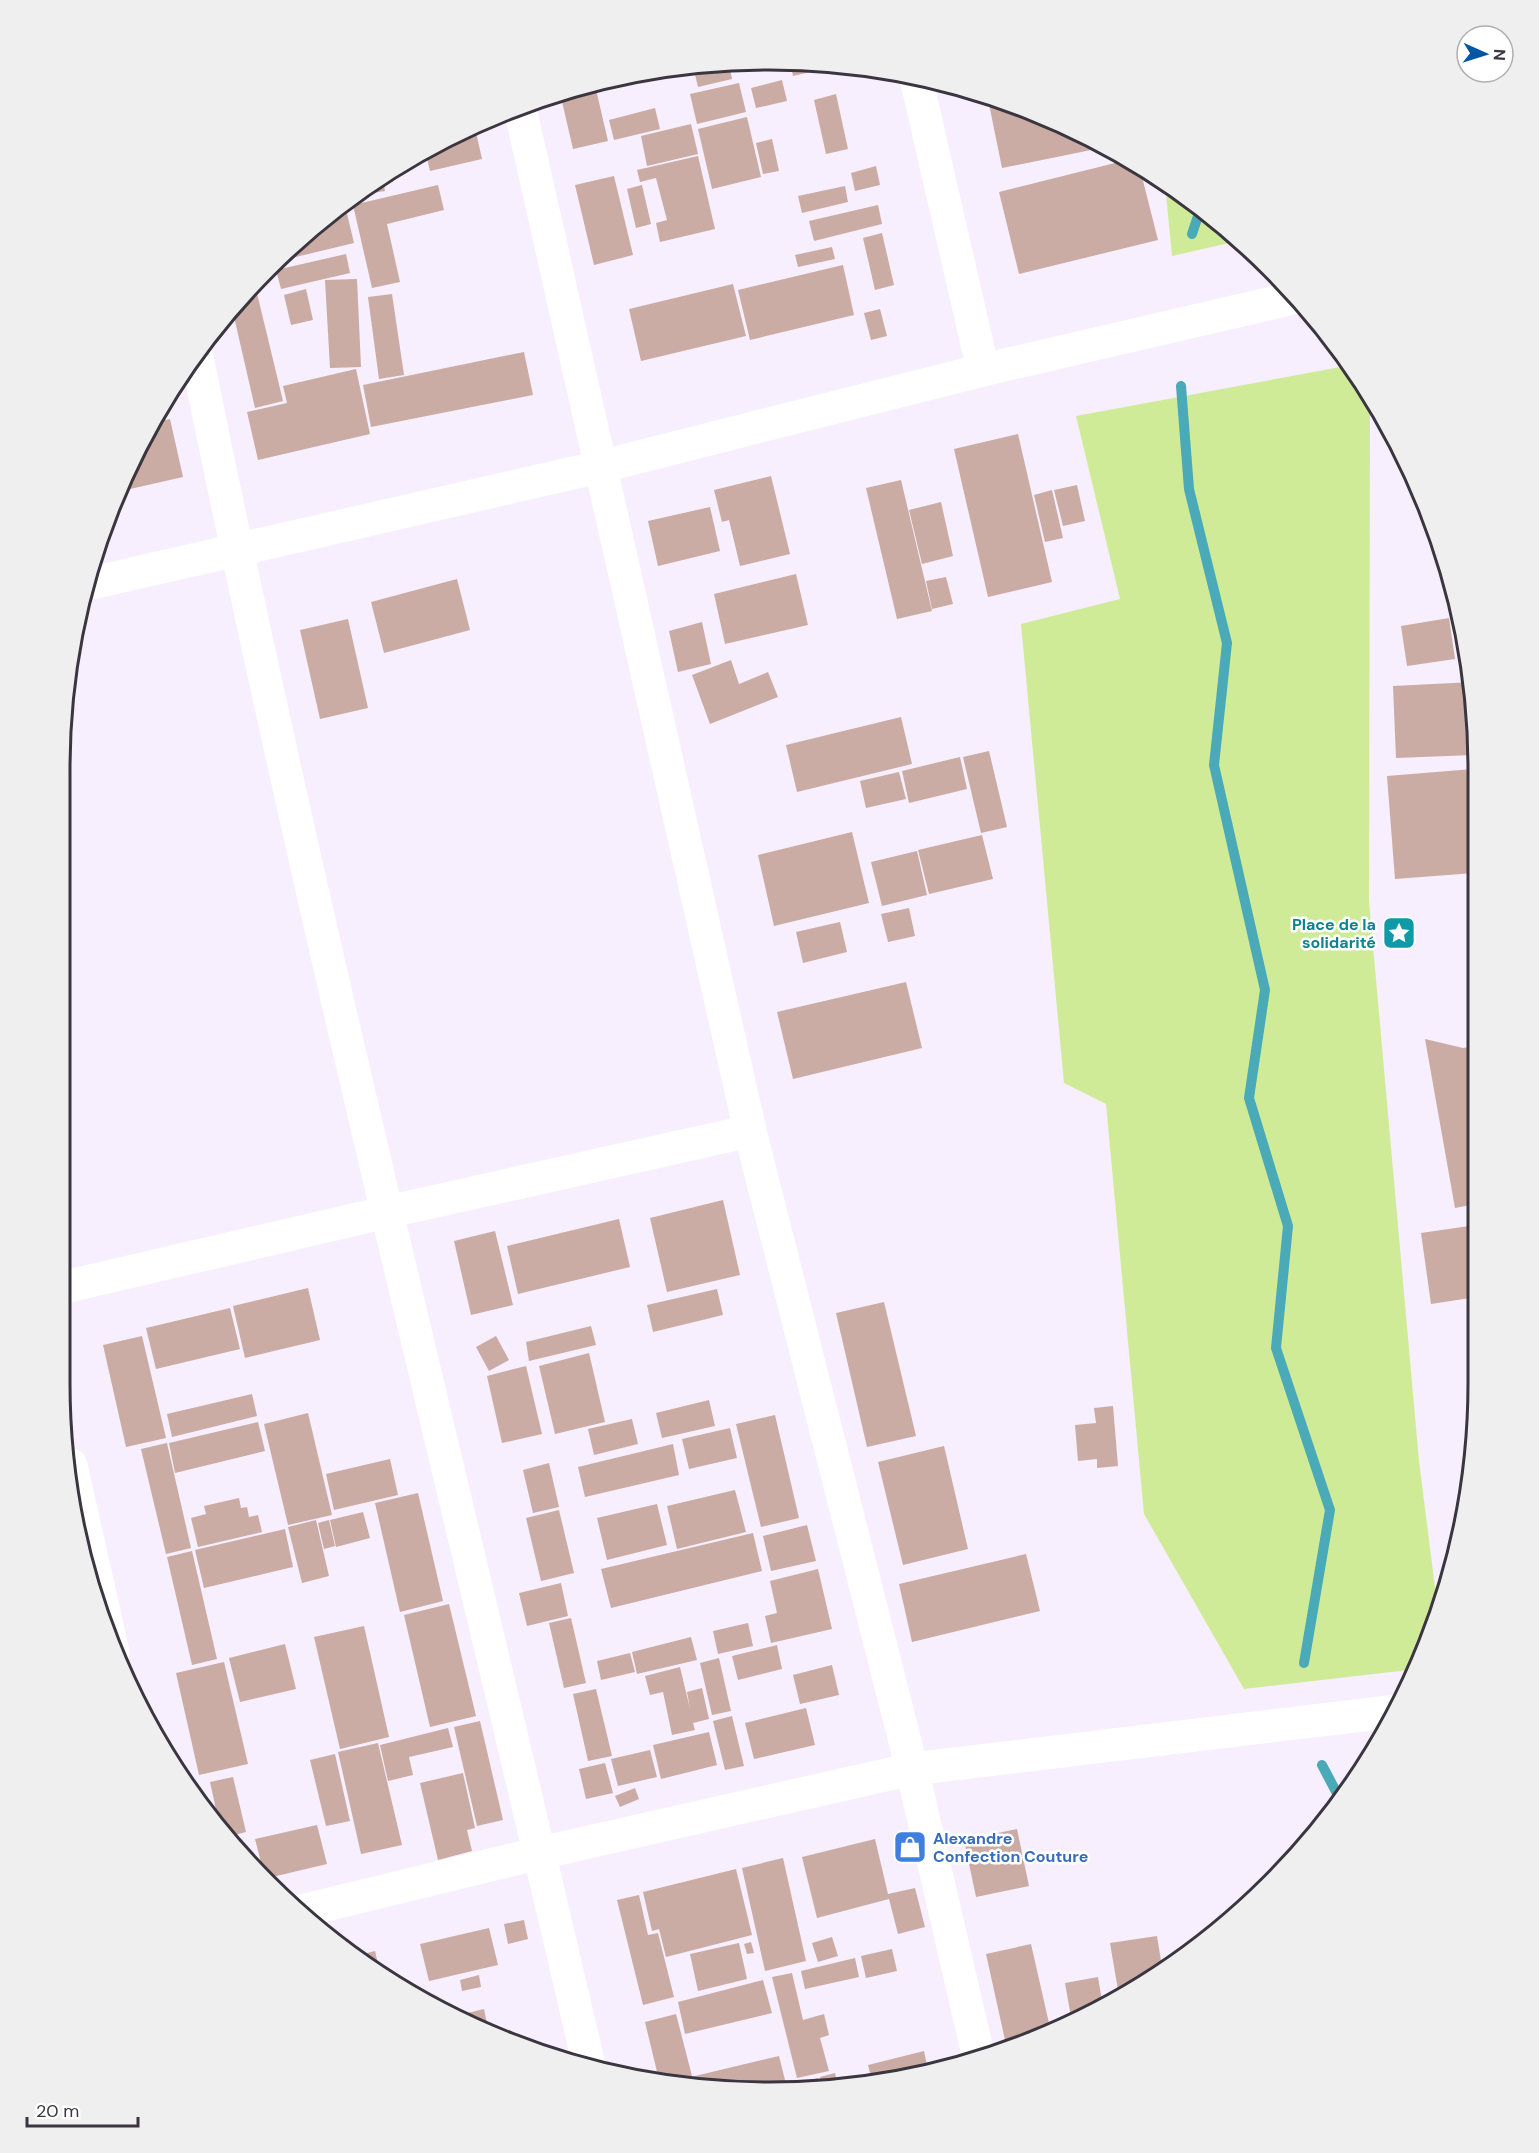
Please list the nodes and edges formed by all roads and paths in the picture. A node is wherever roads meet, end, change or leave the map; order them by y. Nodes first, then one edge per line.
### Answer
1 (918, 87) edge
2 (522, 117) edge
3 (1286, 300) edge
4 (199, 366) edge
5 (983, 370) junction
6 (599, 467) junction
7 (236, 552) junction
8 (96, 582) edge
9 (750, 1131) junction
10 (387, 1212) junction
11 (71, 1285) edge
12 (1386, 1712) edge
13 (912, 1769) junction
14 (540, 1853) junction
15 (309, 1909) edge
16 (977, 2050) edge
17 (587, 2058) edge

1 - 5 street
2 - 6 street
3 - 5 street
4 - 7 street
5 - 6 street
6 - 7 street
6 - 9 street
7 - 8 street
7 - 10 street
9 - 10 street
9 - 13 street
10 - 11 street
10 - 14 street
12 - 13 street
13 - 14 street
13 - 16 street
14 - 15 street
14 - 17 street

